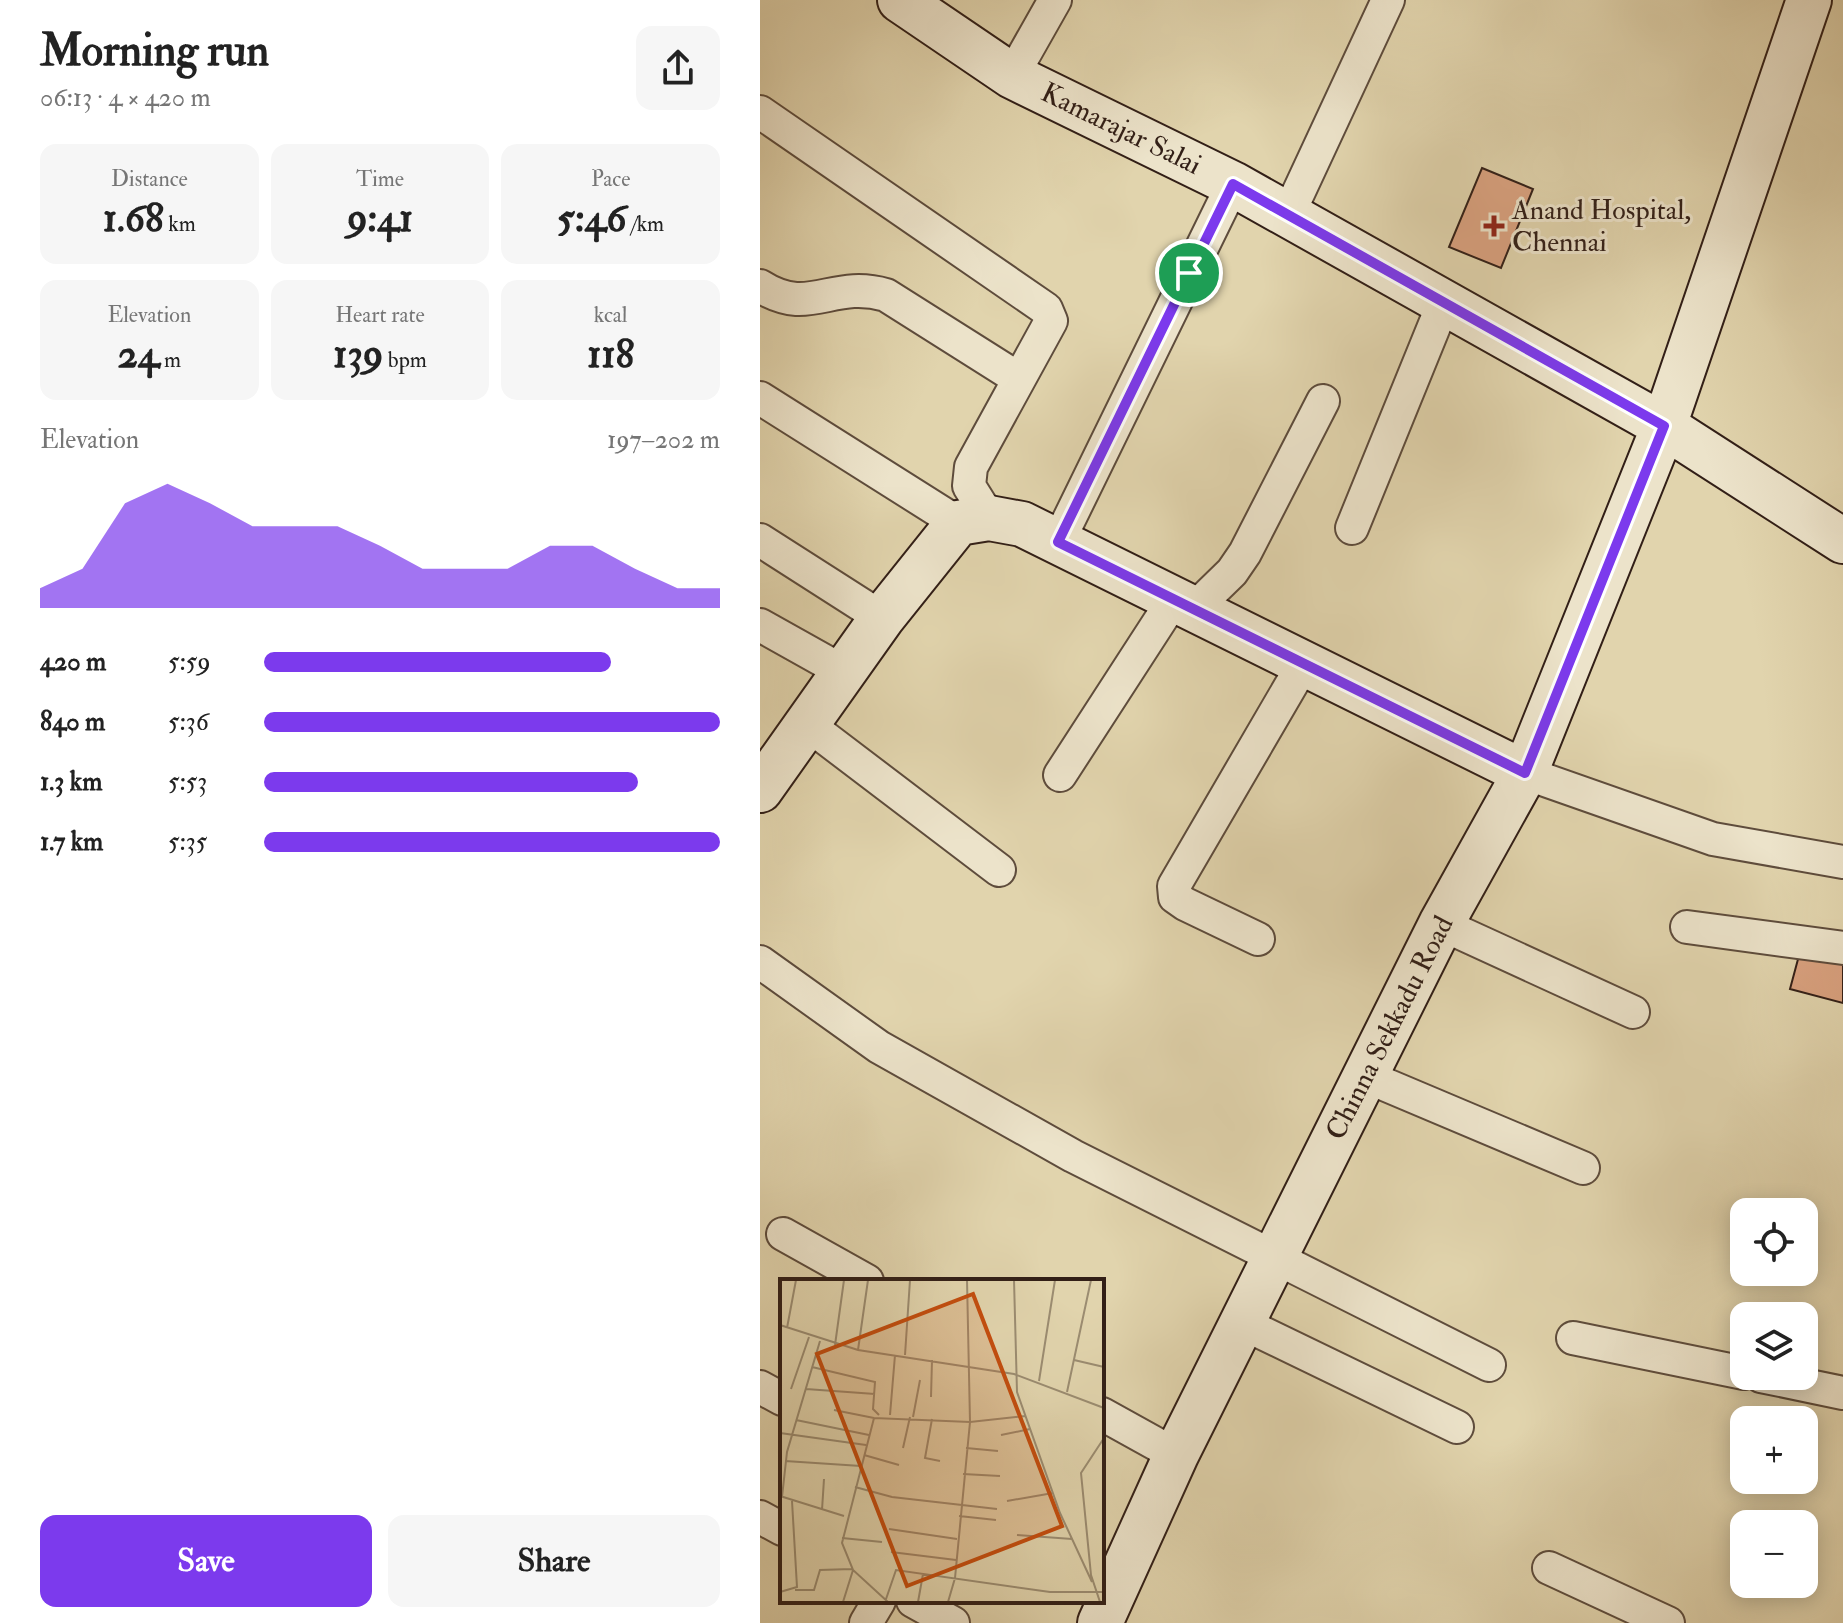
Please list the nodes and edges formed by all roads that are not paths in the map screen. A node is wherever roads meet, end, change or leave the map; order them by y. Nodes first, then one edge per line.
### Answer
1 (900, 0) edge
2 (1055, 0) edge
3 (1388, 0) edge
4 (1809, 0) edge
5 (1012, 76) junction
6 (760, 112) edge
7 (1233, 184) junction
8 (1288, 215) junction
9 (760, 286) edge
10 (1444, 302) junction
11 (1019, 379) junction
12 (760, 398) edge
13 (1323, 401) dead end
14 (1664, 426) junction
15 (973, 520) junction
16 (1352, 528) dead end
17 (760, 540) edge
18 (1843, 541) edge
19 (1058, 542) junction
20 (1184, 604) junction
21 (882, 618) junction
22 (760, 625) edge
23 (1304, 663) junction
24 (844, 672) junction
25 (807, 724) junction
26 (1525, 773) junction
27 (1060, 775) dead end
28 (761, 785) edge
29 (1843, 862) edge
30 (999, 870) dead end
31 (1441, 924) junction
32 (1687, 927) dead end
33 (1258, 939) dead end
34 (1843, 948) edge
35 (760, 962) edge
36 (1633, 1012) dead end
37 (1365, 1076) junction
38 (1583, 1168) dead end
39 (783, 1234) dead end
40 (1274, 1260) junction
41 (863, 1279) edge
42 (1242, 1323) junction
43 (1573, 1338) dead end
44 (1489, 1365) dead end
45 (1730, 1370) edge
46 (760, 1387) edge
47 (1818, 1388) edge
48 (1843, 1393) edge
49 (780, 1398) edge
50 (1104, 1415) edge
51 (1457, 1427) dead end
52 (1176, 1455) junction
53 (760, 1517) edge
54 (780, 1528) edge
55 (1549, 1568) dead end
56 (1110, 1578) edge
57 (878, 1603) edge
58 (916, 1603) edge
59 (944, 1621) edge
60 (866, 1623) edge
61 (1100, 1623) edge
62 (1668, 1623) edge

1 - 5 street, Kamarajar Salai
2 - 5 street
3 - 8 street
4 - 14 street, Chinna Sekkadu Road
5 - 7 street, Kamarajar Salai
6 - 11 street
7 - 8 street, Kamarajar Salai
7 - 19 street
8 - 10 street, Kamarajar Salai
9 - 11 street
10 - 14 street, Kamarajar Salai
10 - 16 street
11 - 15 street
12 - 15 street
13 - 20 street
14 - 18 street, Kamarajar Salai
14 - 26 street, Chinna Sekkadu Road
15 - 19 street
15 - 21 street
17 - 21 street
19 - 20 street
20 - 23 street
20 - 27 street
21 - 24 street
22 - 24 street
23 - 26 street
23 - 33 street
24 - 25 street
25 - 28 street
25 - 30 street
26 - 29 street
26 - 31 street, Chinna Sekkadu Road
31 - 36 street
31 - 37 street, Chinna Sekkadu Road
32 - 34 street
35 - 40 street
37 - 38 street
37 - 40 street, Chinna Sekkadu Road
39 - 41 street
40 - 42 street, Chinna Sekkadu Road
40 - 44 street
42 - 51 street
42 - 52 street, Chinna Sekkadu Road
43 - 45 street
46 - 49 street
47 - 48 street
50 - 52 street
52 - 56 street, Chinna Sekkadu Road
53 - 54 street
55 - 62 street
56 - 61 street, Chinna Sekkadu Road
57 - 60 street
58 - 59 street

